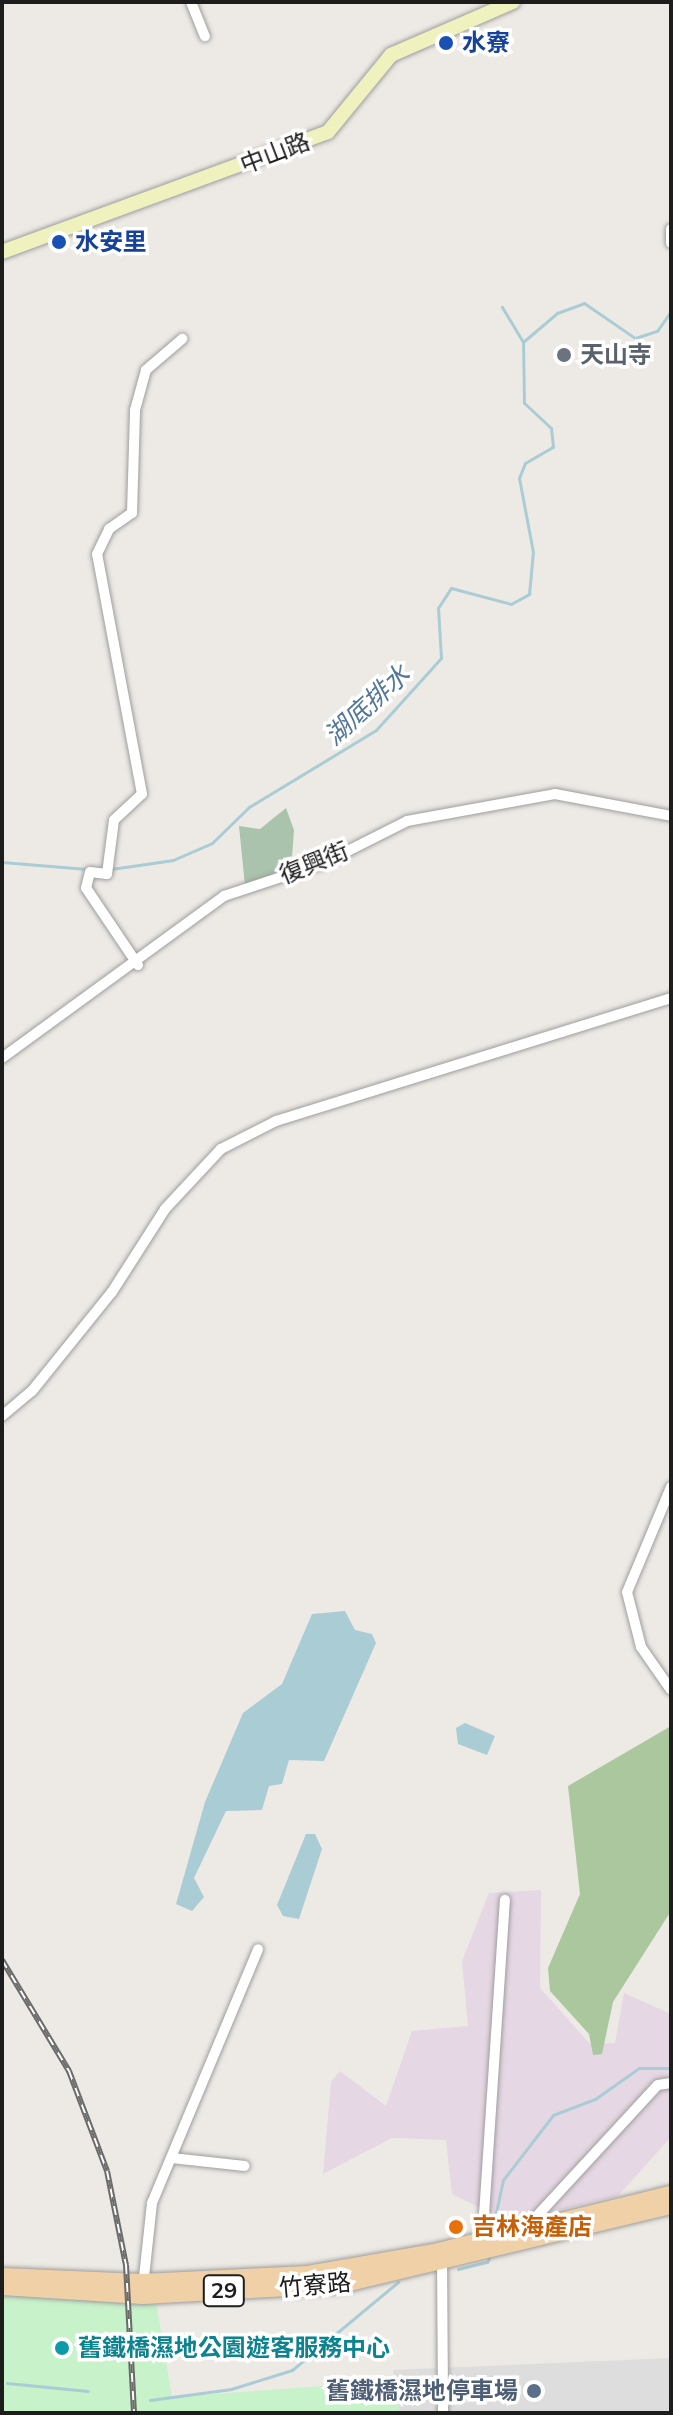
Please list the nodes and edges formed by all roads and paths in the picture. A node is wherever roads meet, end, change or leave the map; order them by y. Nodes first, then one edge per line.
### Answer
1 (191, 2) edge
2 (476, 2) edge
3 (513, 2) edge
4 (479, 19) junction
5 (205, 36) dead end
6 (669, 229) edge
7 (671, 243) edge
8 (2, 252) edge
9 (182, 339) dead end
10 (671, 816) edge
11 (138, 965) junction
12 (671, 998) edge
13 (2, 1058) edge
14 (2, 1416) edge
15 (671, 1487) edge
16 (671, 1690) edge
17 (505, 1900) dead end
18 (258, 1949) dead end
19 (671, 2083) edge
20 (172, 2158) junction
21 (245, 2166) dead end
22 (671, 2194) edge
23 (671, 2206) edge
24 (526, 2237) junction
25 (484, 2248) junction
26 (443, 2257) junction
27 (2, 2276) edge
28 (2, 2287) edge
29 (143, 2289) junction
30 (443, 2413) edge

1 - 5 street
2 - 4 street
3 - 4 street, 中山路
4 - 8 street, 中山路
6 - 7 street
9 - 11 street
10 - 11 street, 復興街
11 - 13 street, 復興街
12 - 14 street
15 - 16 street
17 - 25 street
18 - 20 street
19 - 24 street
20 - 21 street
20 - 29 street
22 - 24 main road, 29
23 - 24 main road, 29
24 - 25 main road, 29
25 - 26 main road, 竹寮路 / 29
26 - 29 main road, 竹寮路 / 29
26 - 30 street
27 - 29 main road, 竹寮路 / 29
28 - 29 main road, 竹寮路 / 29

